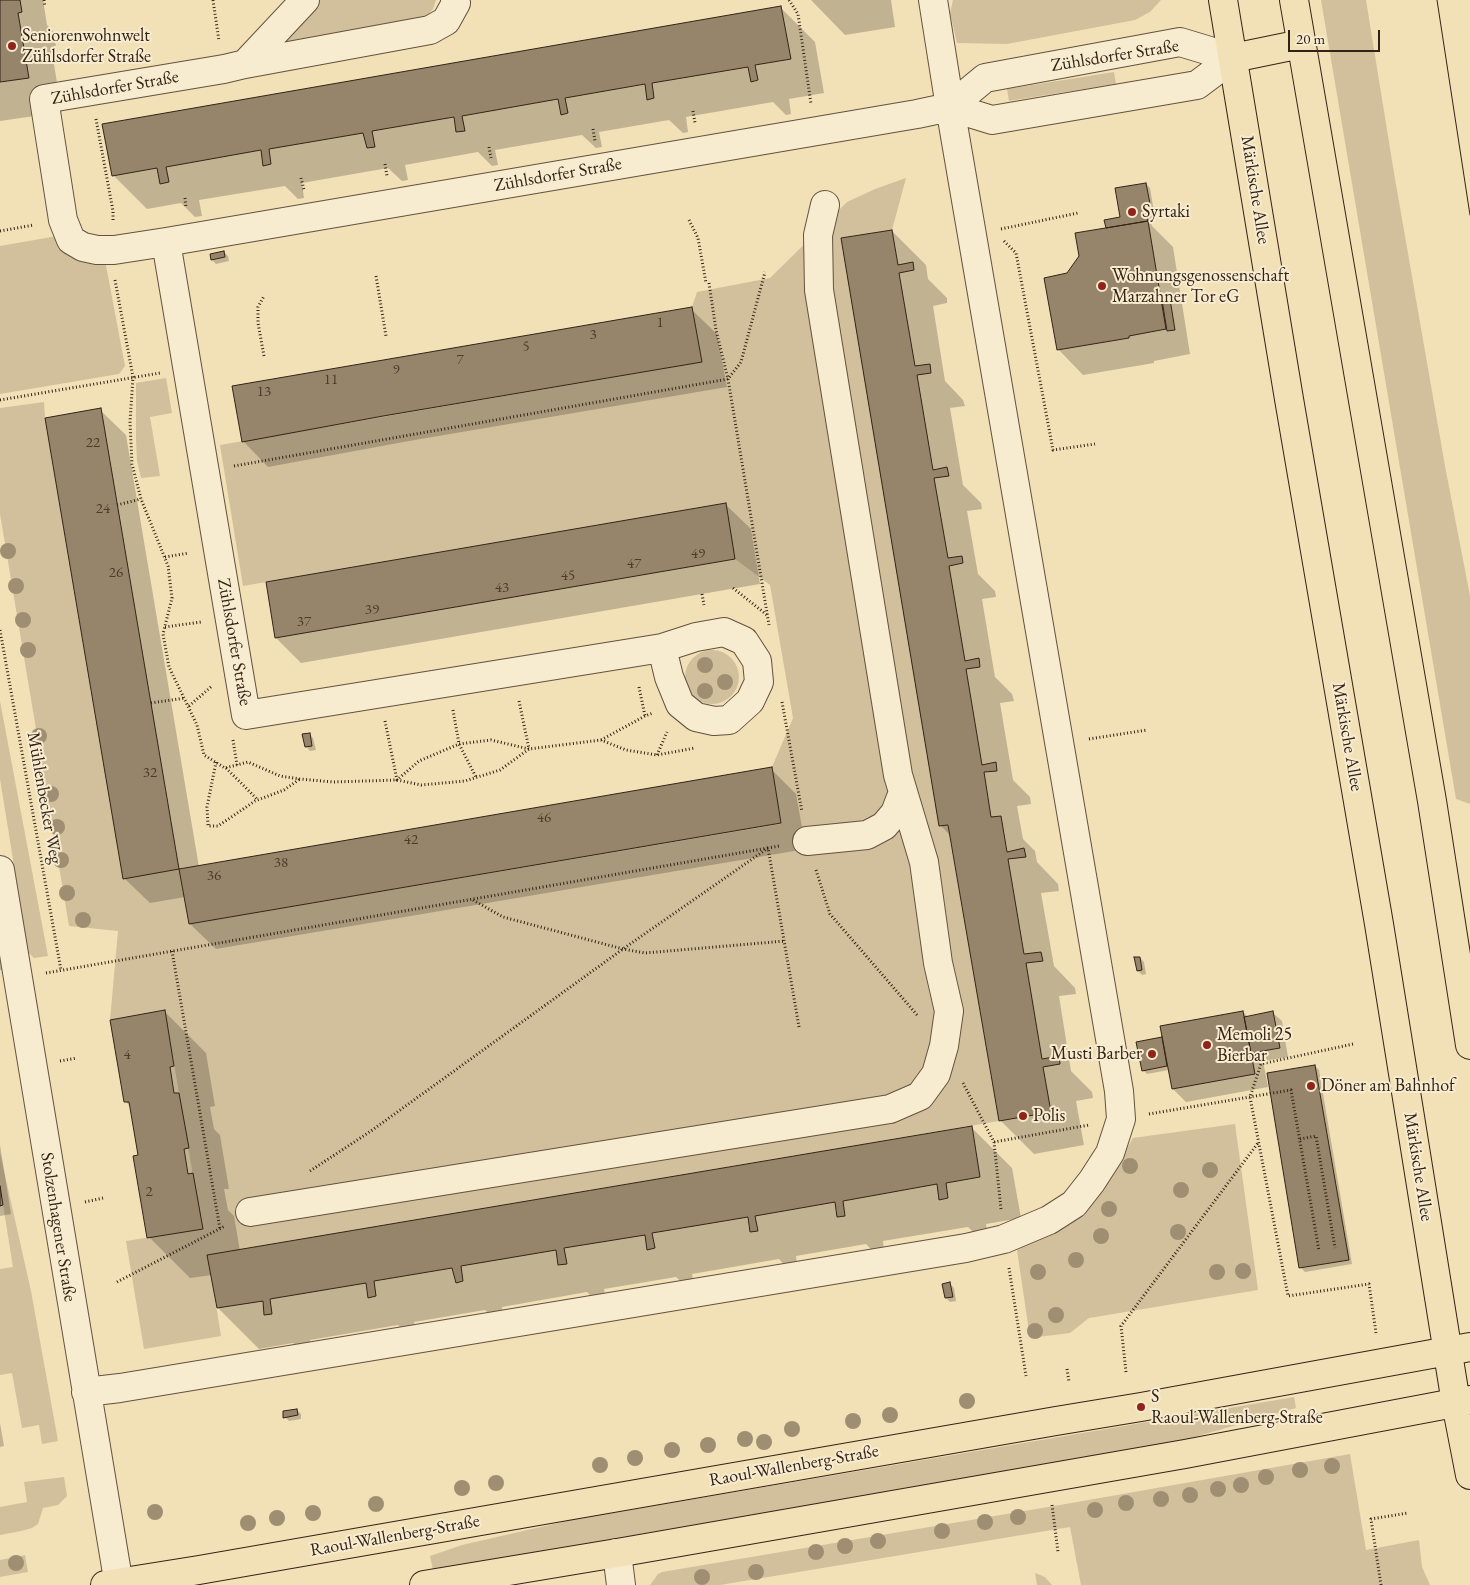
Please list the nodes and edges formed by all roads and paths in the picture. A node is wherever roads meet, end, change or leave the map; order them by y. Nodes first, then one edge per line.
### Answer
1 (44, 0) edge
2 (213, 0) edge
3 (305, 0) edge
4 (455, 0) edge
5 (789, 0) edge
6 (933, 0) edge
7 (1223, 0) edge
8 (1294, 0) edge
9 (45, 7) dead end
10 (1301, 44) junction
11 (1233, 58) junction
12 (234, 66) junction
13 (91, 91) junction
14 (809, 92) dead end
15 (950, 107) junction
16 (825, 205) dead end
17 (1078, 213) dead end
18 (689, 220) dead end
19 (166, 242) junction
20 (114, 250) junction
21 (765, 272) dead end
22 (376, 276) dead end
23 (264, 296) dead end
24 (386, 336) dead end
25 (264, 356) dead end
26 (165, 372) dead end
27 (133, 377) junction
28 (728, 379) junction
29 (0, 400) edge
30 (1095, 444) dead end
31 (226, 467) dead end
32 (142, 499) dead end
33 (117, 505) dead end
34 (732, 588) dead end
35 (768, 615) junction
36 (230, 618) junction
37 (164, 627) dead end
38 (0, 630) edge
39 (771, 633) dead end
40 (662, 648) junction
41 (514, 672) junction
42 (380, 693) junction
43 (781, 696) dead end
44 (185, 698) dead end
45 (151, 704) dead end
46 (680, 704) junction
47 (1147, 730) dead end
48 (601, 740) dead end
49 (459, 744) junction
50 (1060, 744) junction
51 (792, 755) dead end
52 (216, 762) dead end
53 (226, 768) dead end
54 (300, 778) dead end
55 (476, 778) dead end
56 (903, 792) junction
57 (258, 800) junction
58 (808, 841) dead end
59 (768, 848) junction
60 (0, 870) edge
61 (472, 900) junction
62 (785, 941) junction
63 (623, 949) junction
64 (172, 951) junction
65 (799, 1027) dead end
66 (1353, 1044) dead end
67 (1470, 1045) edge
68 (1250, 1097) junction
69 (1121, 1118) junction
70 (1087, 1126) dead end
71 (1300, 1139) junction
72 (994, 1142) dead end
73 (1258, 1143) junction
74 (306, 1174) dead end
75 (250, 1212) joint
76 (220, 1228) junction
77 (1335, 1248) dead end
78 (1319, 1251) dead end
79 (117, 1282) dead end
80 (1376, 1333) dead end
81 (1459, 1349) edge
82 (1067, 1369) dead end
83 (1126, 1372) dead end
84 (1069, 1382) dead end
85 (86, 1392) junction
86 (1463, 1402) edge
87 (1470, 1475) edge
88 (1051, 1502) dead end
89 (1408, 1513) dead end
90 (1058, 1552) dead end
91 (617, 1553) junction
92 (114, 1584) edge
93 (424, 1585) edge
94 (621, 1585) edge
95 (1381, 1585) edge

1 - 9 path
2 - 12 path
3 - 12 street
4 - 12 street, Zühlsdorfer Straße
5 - 14 path
6 - 15 street
7 - 11 main road, Märkische Allee
8 - 10 main road
10 - 11 main road
10 - 67 main road
11 - 15 street, Zühlsdorfer Straße
11 - 15 street, Zühlsdorfer Straße
11 - 81 main road, Märkische Allee
12 - 13 street, Zühlsdorfer Straße
13 - 20 path
13 - 20 street, Zühlsdorfer Straße
15 - 19 street, Zühlsdorfer Straße
15 - 50 street
16 - 56 street
17 - 30 path
18 - 28 path
19 - 20 street, Zühlsdorfer Straße
19 - 36 street, Zühlsdorfer Straße
20 - 27 path
21 - 28 path
22 - 24 path
23 - 25 path
26 - 27 path
27 - 29 path
28 - 31 path
28 - 35 path
32 - 33 path
34 - 35 path
35 - 39 path
36 - 37 path
36 - 42 street, Zühlsdorfer Straße
38 - 64 path, Mühlenbecker Weg
40 - 41 street, Zühlsdorfer Straße
40 - 46 street
40 - 46 street, Zühlsdorfer Straße
41 - 42 street, Zühlsdorfer Straße
41 - 49 path
42 - 49 path
43 - 51 path
44 - 45 path
46 - 48 path
47 - 50 path
49 - 55 path
50 - 69 street
52 - 57 path
53 - 57 path
54 - 57 path
56 - 58 street
56 - 75 street
59 - 61 path
59 - 62 path
59 - 63 path
60 - 85 street, Stolzenhagener Straße
61 - 63 path
61 - 64 path
62 - 63 path
62 - 65 path
63 - 74 path
64 - 76 path
66 - 68 path
68 - 69 path
68 - 71 path
68 - 73 path
69 - 85 street
70 - 72 path
71 - 77 path
71 - 78 path
73 - 80 path
73 - 83 path
75 - 76 path
76 - 79 path
81 - 86 main road, Märkische Allee
81 - 92 main road, Raoul-Wallenberg-Straße
82 - 84 path
85 - 92 street, Stolzenhagener Straße
86 - 87 main road, Märkische Allee
86 - 91 main road
88 - 90 path
89 - 95 path
91 - 93 main road
91 - 94 street

